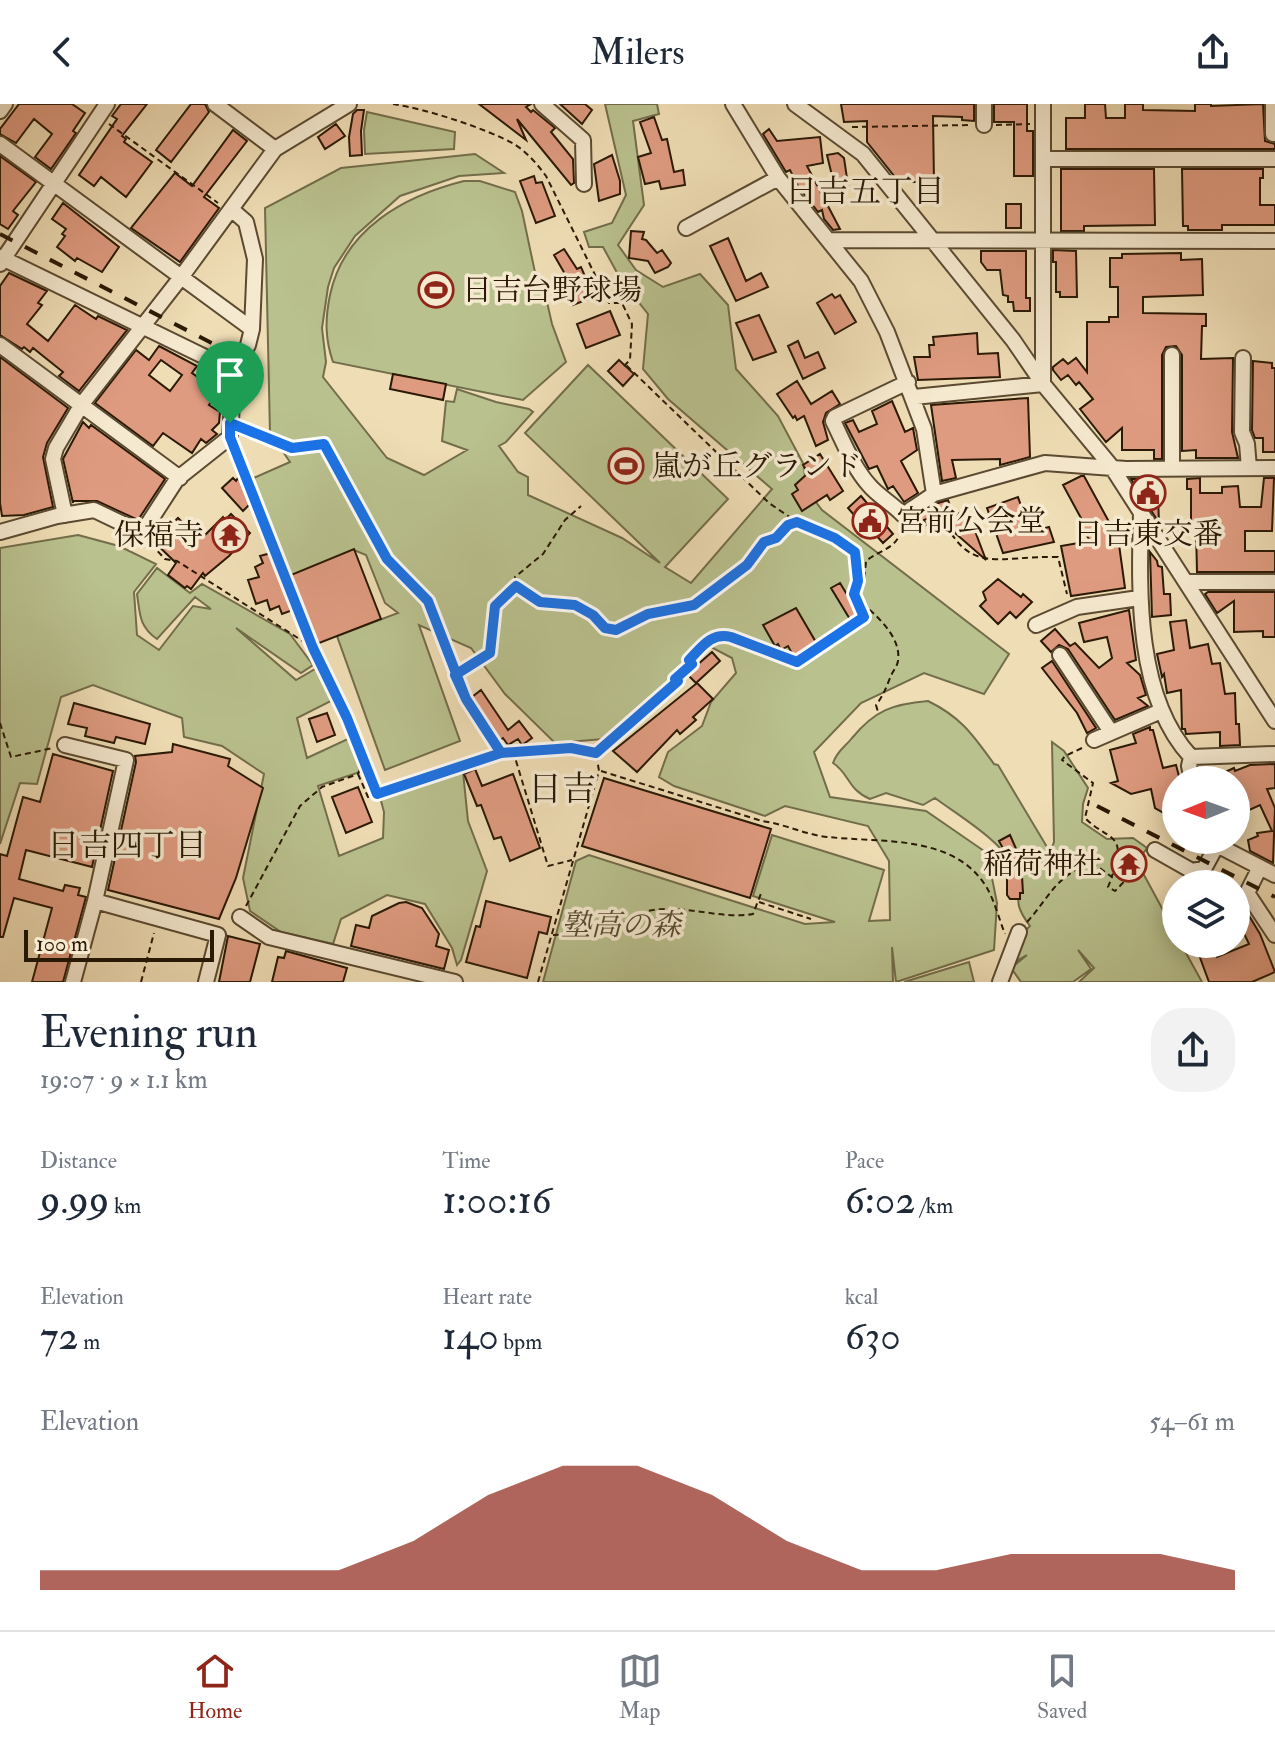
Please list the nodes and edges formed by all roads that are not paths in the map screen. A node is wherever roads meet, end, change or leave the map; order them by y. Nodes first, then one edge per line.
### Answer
1 (5, 104) edge
2 (215, 104) edge
3 (349, 104) edge
4 (542, 104) edge
5 (733, 104) edge
6 (795, 104) edge
7 (984, 104) edge
8 (1043, 104) edge
9 (1273, 104) edge
10 (103, 110) edge
11 (0, 111) edge
12 (984, 125) road end
13 (1275, 134) edge
14 (0, 144) edge
15 (275, 149) junction
16 (1043, 159) junction
17 (1275, 159) edge
18 (778, 178) junction
19 (584, 184) dead end
20 (54, 186) junction
21 (230, 210) junction
22 (686, 228) dead end
23 (829, 240) junction
24 (932, 240) junction
25 (1043, 240) junction
26 (1275, 241) edge
27 (1, 260) edge
28 (182, 276) junction
29 (142, 324) junction
30 (252, 329) junction
31 (0, 345) edge
32 (1172, 355) dead end
33 (1243, 358) dead end
34 (234, 371) junction
35 (908, 382) junction
36 (1043, 384) junction
37 (914, 397) junction
38 (82, 404) junction
39 (1111, 466) junction
40 (1249, 468) junction
41 (1275, 468) edge
42 (1172, 469) junction
43 (180, 478) junction
44 (934, 494) junction
45 (1141, 512) junction
46 (65, 515) junction
47 (0, 532) edge
48 (1186, 582) junction
49 (1275, 582) edge
50 (1139, 598) junction
51 (1036, 625) dead end
52 (1060, 655) dead end
53 (1268, 699) edge
54 (1161, 711) junction
55 (1275, 721) edge
56 (1111, 732) junction
57 (1094, 740) road end
58 (65, 745) road end
59 (1275, 754) edge
60 (1191, 757) junction
61 (1189, 766) edge
62 (1155, 850) road end
63 (1162, 854) edge
64 (1162, 854) edge
65 (1211, 854) edge
66 (1237, 854) edge
67 (1260, 867) junction
68 (1275, 875) edge
69 (95, 901) junction
70 (240, 917) road end
71 (1019, 932) road end
72 (1275, 935) edge
73 (73, 982) edge
74 (206, 982) edge
75 (455, 982) edge
76 (1000, 982) edge

1 - 11 street
2 - 15 street
3 - 15 street
4 - 19 street
5 - 18 street
6 - 24 street
7 - 12 street
8 - 16 street
9 - 13 street
10 - 20 street
14 - 20 street
15 - 21 street
16 - 17 street
16 - 25 street
18 - 22 street
18 - 23 street
20 - 27 street
20 - 28 street
21 - 28 street
21 - 30 street
23 - 24 street
23 - 35 street
24 - 25 street
24 - 36 street
25 - 26 street
25 - 36 street
27 - 29 street
28 - 29 street
28 - 30 street
29 - 34 street
29 - 38 street
30 - 34 street
31 - 38 street
32 - 42 street
33 - 40 street
34 - 43 street
35 - 37 street
35 - 44 street
36 - 37 street
36 - 39 street
37 - 44 street
38 - 43 street
38 - 46 street
39 - 42 street
39 - 44 street
39 - 45 street
40 - 41 street
40 - 42 street
43 - 46 street
45 - 48 street
45 - 50 street
46 - 47 street
48 - 49 street
48 - 53 street
50 - 51 street
50 - 54 street
52 - 56 street
53 - 55 street
54 - 56 street
54 - 60 street
56 - 57 street
58 - 69 street
59 - 60 street
60 - 61 street
62 - 64 street
63 - 65 street
66 - 67 street
67 - 68 street
67 - 72 street
69 - 73 street
69 - 74 street
70 - 75 street
71 - 76 street

